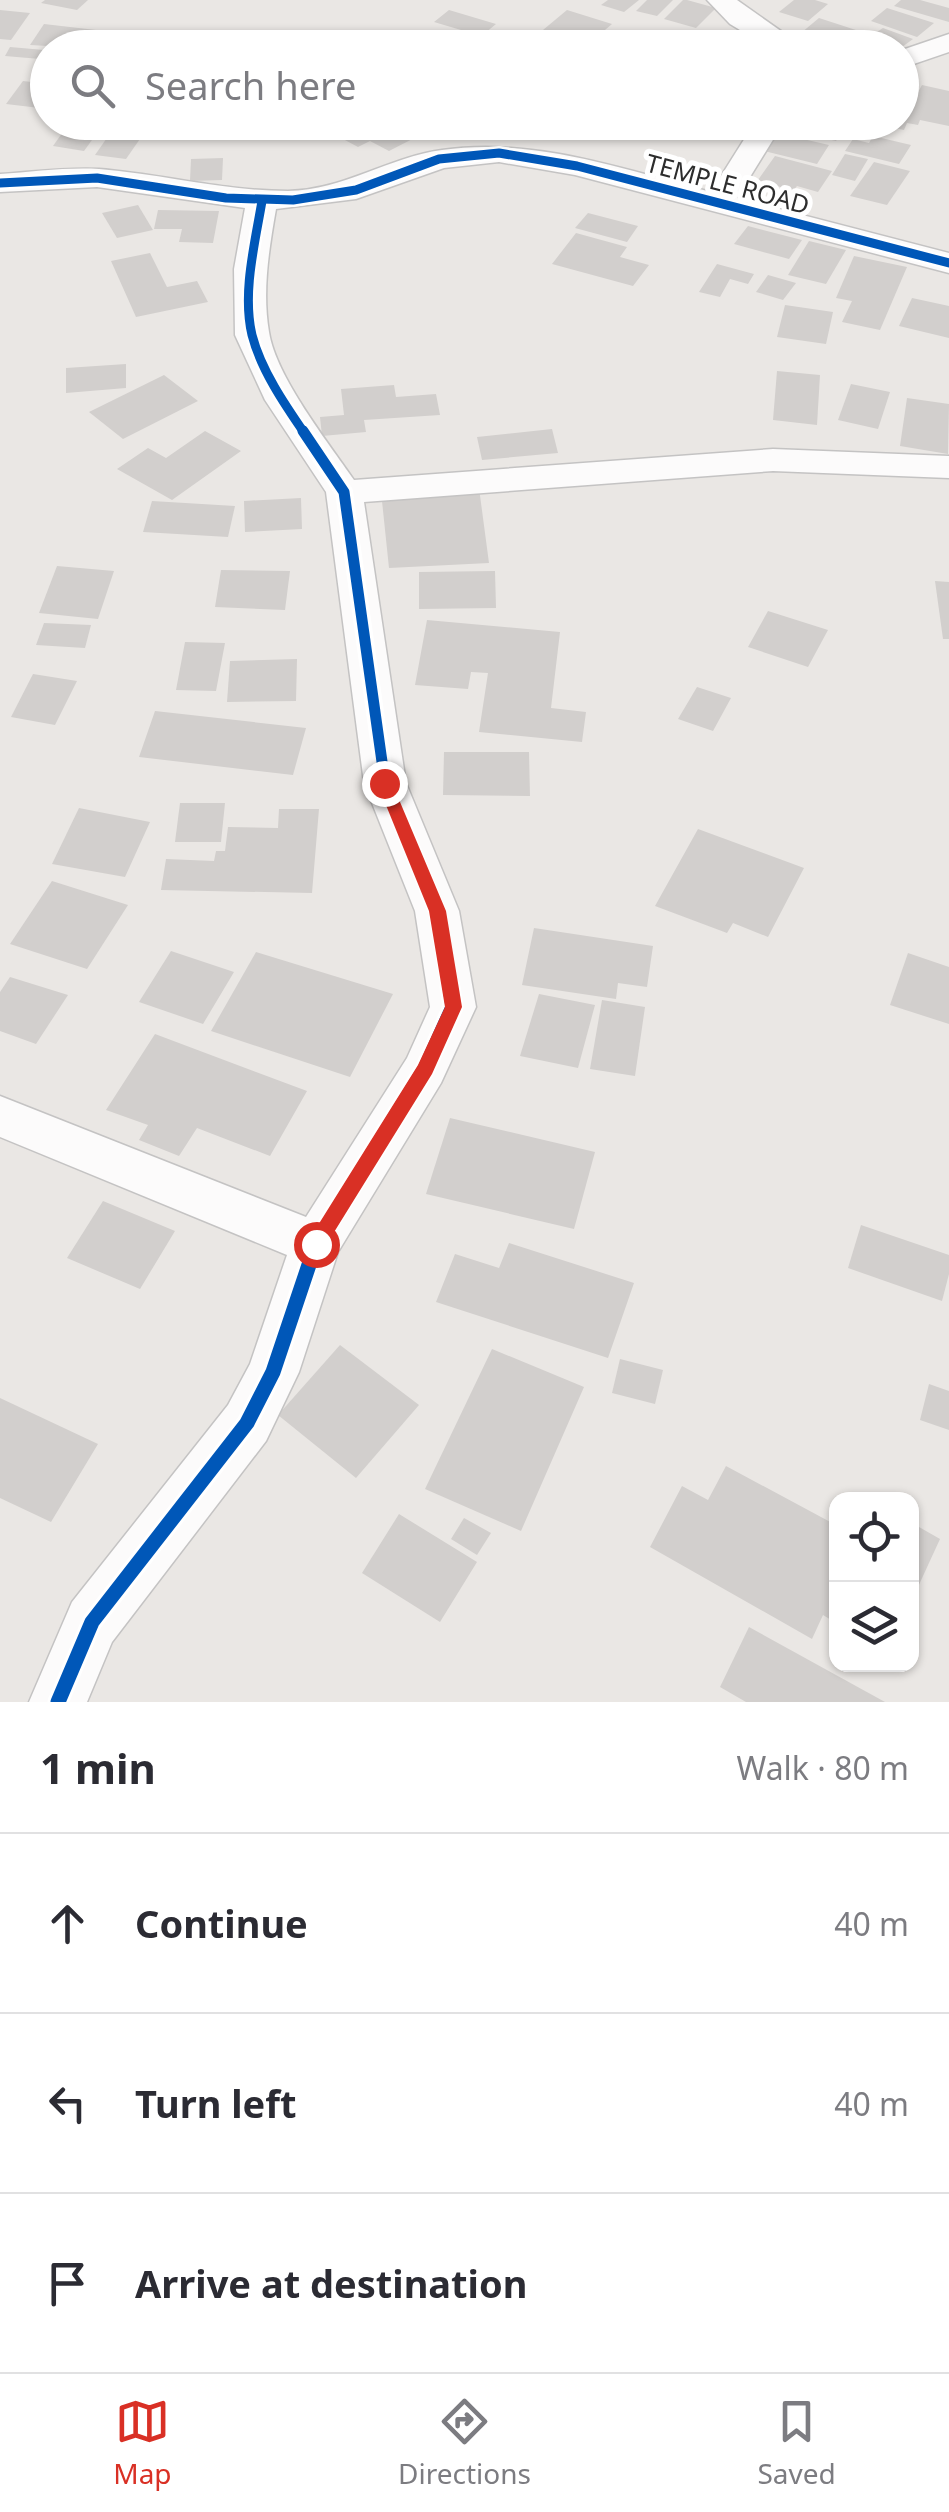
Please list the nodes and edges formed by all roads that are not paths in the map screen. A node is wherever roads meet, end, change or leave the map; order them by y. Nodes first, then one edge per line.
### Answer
1 (721, 0) edge
2 (760, 30) edge
3 (949, 42) edge
4 (919, 53) edge
5 (758, 140) edge
6 (0, 184) edge
7 (262, 200) junction
8 (718, 203) junction
9 (949, 263) edge
10 (949, 467) edge
11 (344, 492) junction
12 (0, 1116) edge
13 (316, 1244) junction
14 (58, 1702) edge

1 - 2 street
3 - 4 street
5 - 8 street
6 - 7 street, TEMPLE ROAD
7 - 8 street, TEMPLE ROAD
7 - 11 street
8 - 9 street, TEMPLE ROAD
10 - 11 street
11 - 13 street
12 - 13 street
13 - 14 street

